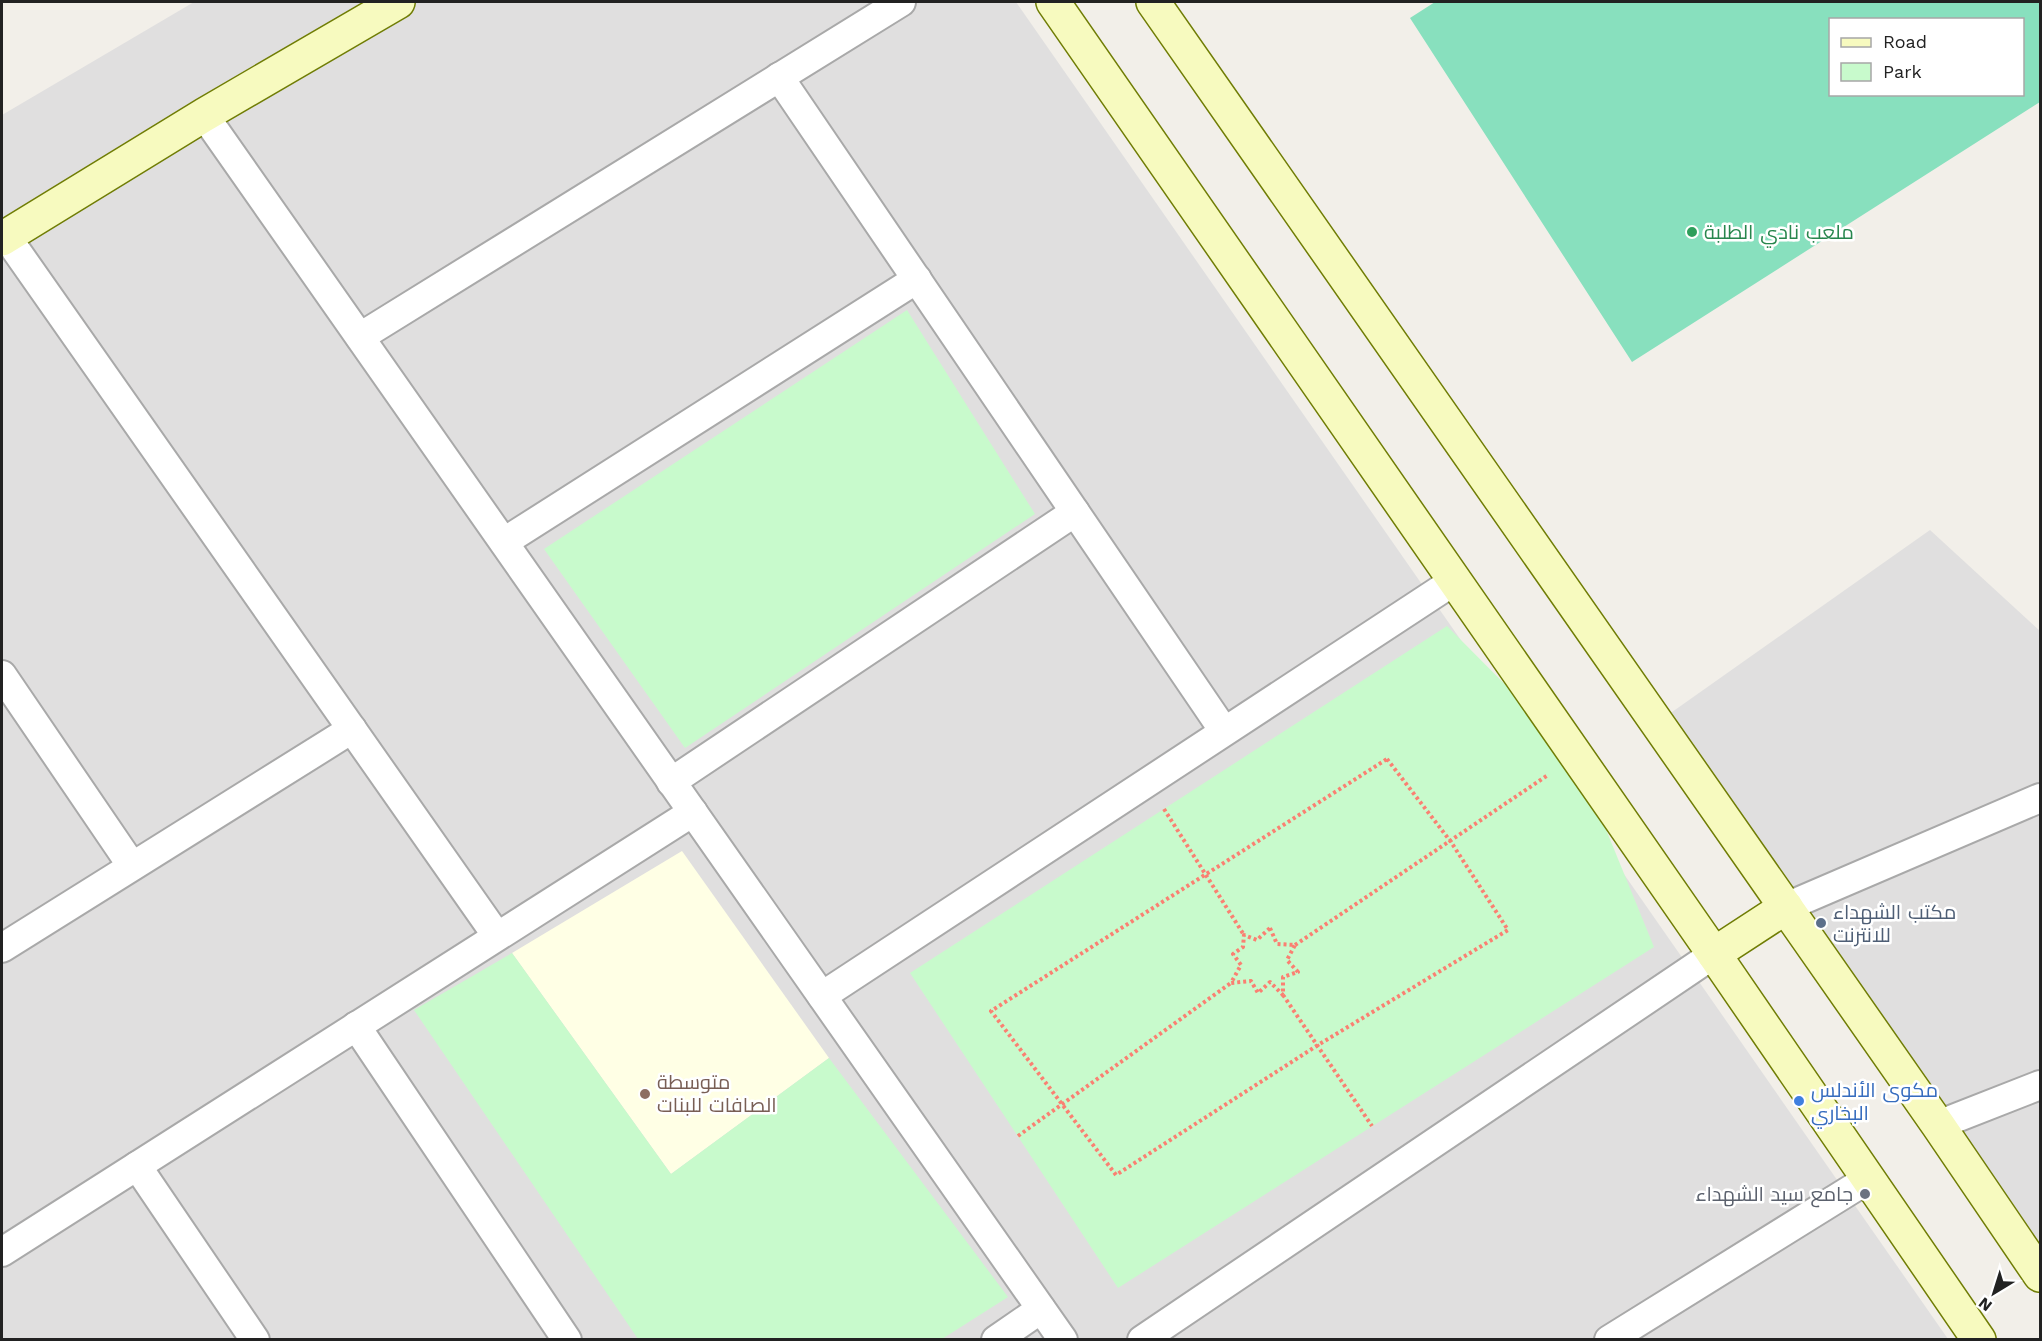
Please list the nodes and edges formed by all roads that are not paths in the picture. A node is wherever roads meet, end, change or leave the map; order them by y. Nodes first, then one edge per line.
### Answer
1 (398, 2) edge
2 (901, 2) edge
3 (1053, 2) edge
4 (1153, 2) edge
5 (779, 77) junction
6 (204, 115) junction
7 (4, 238) edge
8 (917, 279) junction
9 (360, 337) junction
10 (1075, 512) junction
11 (504, 542) junction
12 (1454, 581) junction
13 (2, 675) edge
14 (352, 729) junction
15 (1224, 731) junction
16 (672, 782) junction
17 (2040, 798) edge
18 (693, 812) junction
19 (132, 866) junction
20 (1786, 907) junction
21 (497, 936) junction
22 (2, 948) edge
23 (1714, 954) junction
24 (822, 996) junction
25 (356, 1026) junction
26 (2040, 1085) edge
27 (1938, 1125) junction
28 (137, 1166) junction
29 (1868, 1179) junction
30 (2, 1252) edge
31 (2040, 1275) edge
32 (1041, 1309) junction
33 (1626, 1335) edge
34 (255, 1340) edge
35 (567, 1340) edge
36 (996, 1340) edge
37 (1063, 1340) edge
38 (1142, 1340) edge
39 (1979, 1340) edge

1 - 6 main road
2 - 5 street
3 - 12 main road
4 - 20 main road
5 - 8 street
5 - 9 street
6 - 7 main road
6 - 9 street
7 - 14 street
8 - 10 street
8 - 11 street
9 - 11 street
10 - 15 street
10 - 16 street
11 - 16 street
12 - 15 street
12 - 23 main road
13 - 19 street
14 - 19 street
14 - 21 street
15 - 24 street
16 - 18 street
17 - 20 street
18 - 21 street
18 - 24 street
19 - 22 street
20 - 23 main road
20 - 27 main road
21 - 25 street
23 - 29 main road
23 - 38 street
24 - 32 street
25 - 28 street
25 - 35 street
26 - 27 street
27 - 31 main road
28 - 30 street
28 - 34 street
29 - 33 street
29 - 39 main road
32 - 36 street
32 - 37 street

